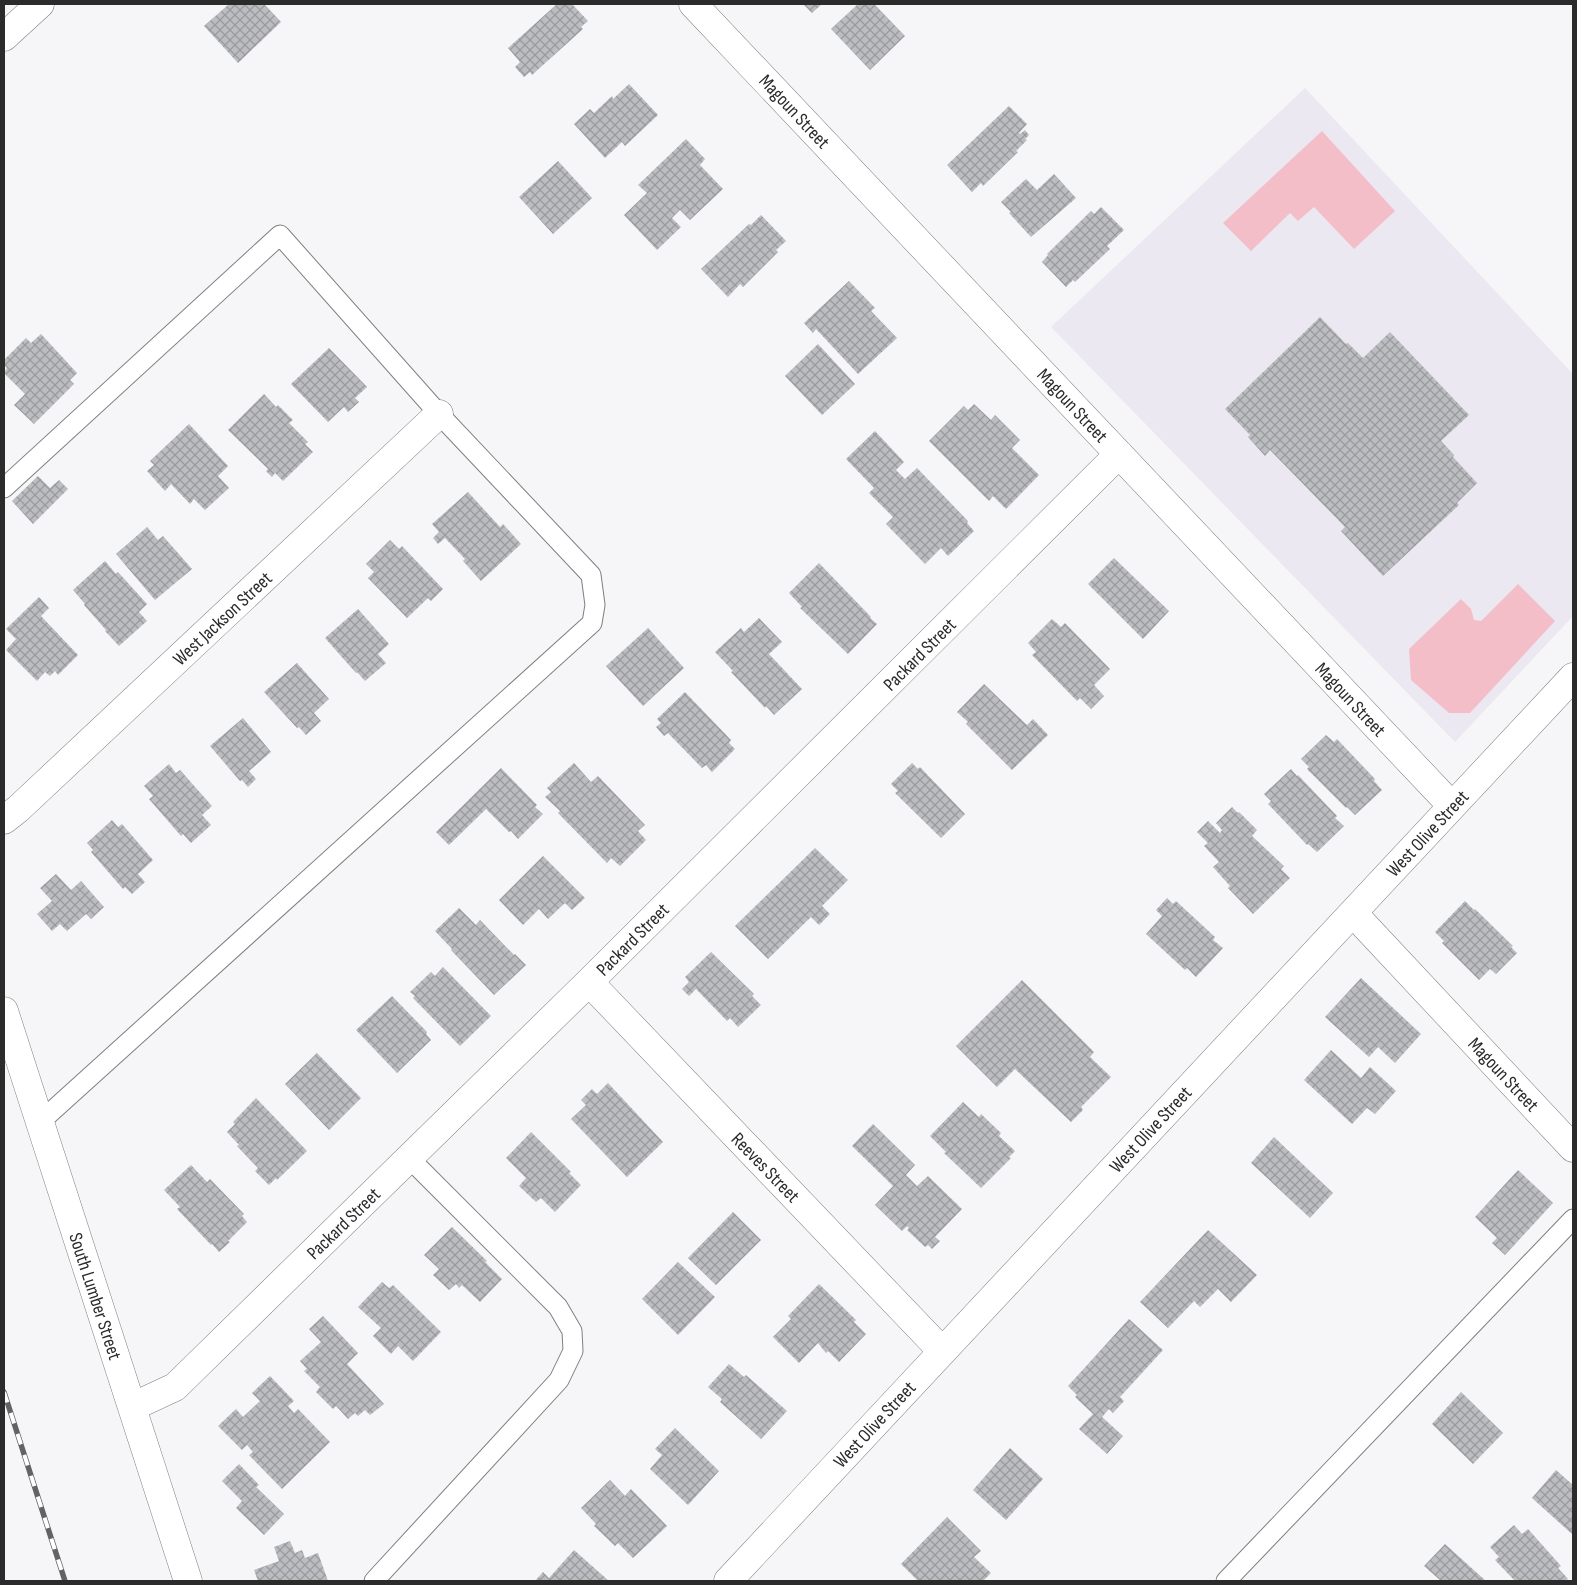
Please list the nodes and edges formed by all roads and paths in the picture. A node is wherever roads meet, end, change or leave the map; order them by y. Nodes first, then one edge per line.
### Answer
1 (40, 4) edge
2 (694, 4) edge
3 (4, 37) edge
4 (439, 414) junction
5 (1119, 454) junction
6 (4, 488) edge
7 (1573, 676) edge
8 (1452, 806) junction
9 (4, 820) edge
10 (1353, 913) junction
11 (589, 982) junction
12 (4, 1011) edge
13 (40, 1122) junction
14 (1573, 1148) edge
15 (409, 1158) junction
16 (1573, 1219) edge
17 (942, 1350) junction
18 (132, 1407) junction
19 (188, 1581) edge
20 (374, 1581) edge
21 (728, 1581) edge
22 (1226, 1581) edge

1 - 3 street
2 - 5 street, Magoun Street
4 - 6 lane
4 - 9 street, West Jackson Street
4 - 13 lane
5 - 8 street, Magoun Street
5 - 11 street, Packard Street
7 - 8 street, West Olive Street
8 - 10 street, West Olive Street
10 - 14 street, Magoun Street
10 - 17 street, West Olive Street
11 - 15 street, Packard Street
11 - 17 street, Reeves Street
12 - 13 street, South Lumber Street
13 - 18 street, South Lumber Street
15 - 18 street, Packard Street
15 - 20 lane
16 - 22 lane
17 - 21 street, West Olive Street
18 - 19 street, South Lumber Street

